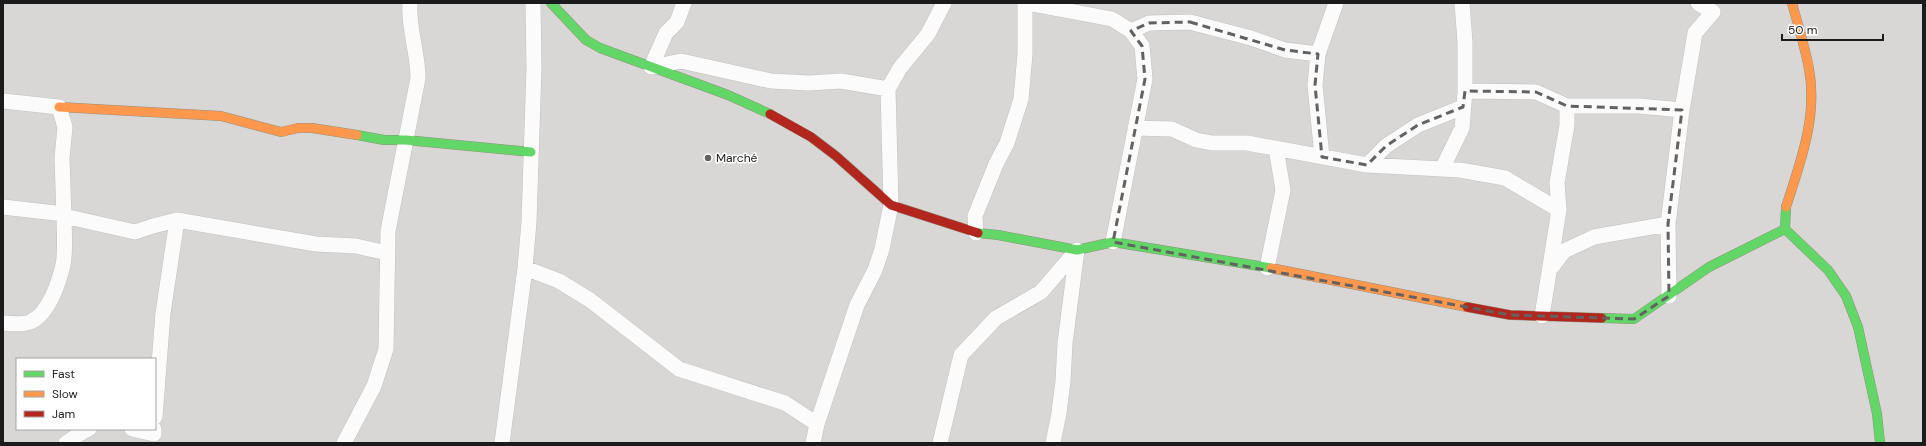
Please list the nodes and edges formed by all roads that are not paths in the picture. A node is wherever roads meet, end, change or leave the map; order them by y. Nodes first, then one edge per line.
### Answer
1 (410, 3) edge
2 (533, 3) edge
3 (551, 3) edge
4 (684, 3) edge
5 (944, 3) edge
6 (1025, 3) edge
7 (1336, 3) edge
8 (1462, 3) edge
9 (1698, 3) edge
10 (1792, 3) edge
11 (1131, 31) junction
12 (1318, 54) junction
13 (651, 67) junction
14 (888, 89) junction
15 (1465, 91) junction
16 (3, 101) edge
17 (1567, 106) junction
18 (59, 107) junction
19 (1463, 107) junction
20 (1682, 110) junction
21 (1135, 128) junction
22 (406, 140) junction
23 (1276, 148) junction
24 (531, 152) junction
25 (1322, 157) junction
26 (1367, 165) junction
27 (1442, 169) junction
28 (891, 205) junction
29 (3, 207) edge
30 (1559, 210) junction
31 (64, 215) junction
32 (177, 220) junction
33 (1668, 224) junction
34 (1785, 229) junction
35 (976, 233) junction
36 (1113, 242) junction
37 (1077, 250) junction
38 (387, 253) junction
39 (525, 268) junction
40 (1267, 268) junction
41 (1550, 270) junction
42 (1669, 296) junction
43 (1542, 316) junction
44 (3, 322) edge
45 (156, 404) edge
46 (817, 424) junction
47 (86, 430) edge
48 (136, 430) edge
49 (154, 430) edge
50 (66, 443) edge
51 (344, 443) edge
52 (502, 443) edge
53 (813, 443) edge
54 (940, 443) edge
55 (1053, 443) edge
56 (1880, 443) edge

1 - 22 street
2 - 24 street
3 - 13 street
4 - 13 street
5 - 14 street
6 - 11 street
6 - 35 street
7 - 12 street
8 - 15 street
9 - 20 street
10 - 34 street
11 - 12 street
11 - 21 street
12 - 25 street
13 - 14 street
13 - 28 street
14 - 28 street
15 - 17 street
15 - 19 street
16 - 18 street
17 - 20 street
17 - 30 street
18 - 22 street
18 - 31 street
19 - 26 street
19 - 27 street
20 - 33 street
21 - 23 street
21 - 36 street
22 - 24 street
22 - 38 street
23 - 25 street
23 - 40 street
24 - 39 street
25 - 26 street
26 - 27 street
27 - 30 street
28 - 35 street
28 - 46 street
29 - 31 street
30 - 41 street
31 - 32 street
31 - 44 street
32 - 38 street
32 - 45 street
33 - 41 street
33 - 42 street
34 - 42 street
34 - 56 street
35 - 37 street
36 - 37 street
36 - 40 street
37 - 54 street
37 - 55 street
38 - 51 street
39 - 46 street
39 - 52 street
40 - 43 street
41 - 43 street
42 - 43 street
46 - 53 street
47 - 50 street
48 - 49 street

